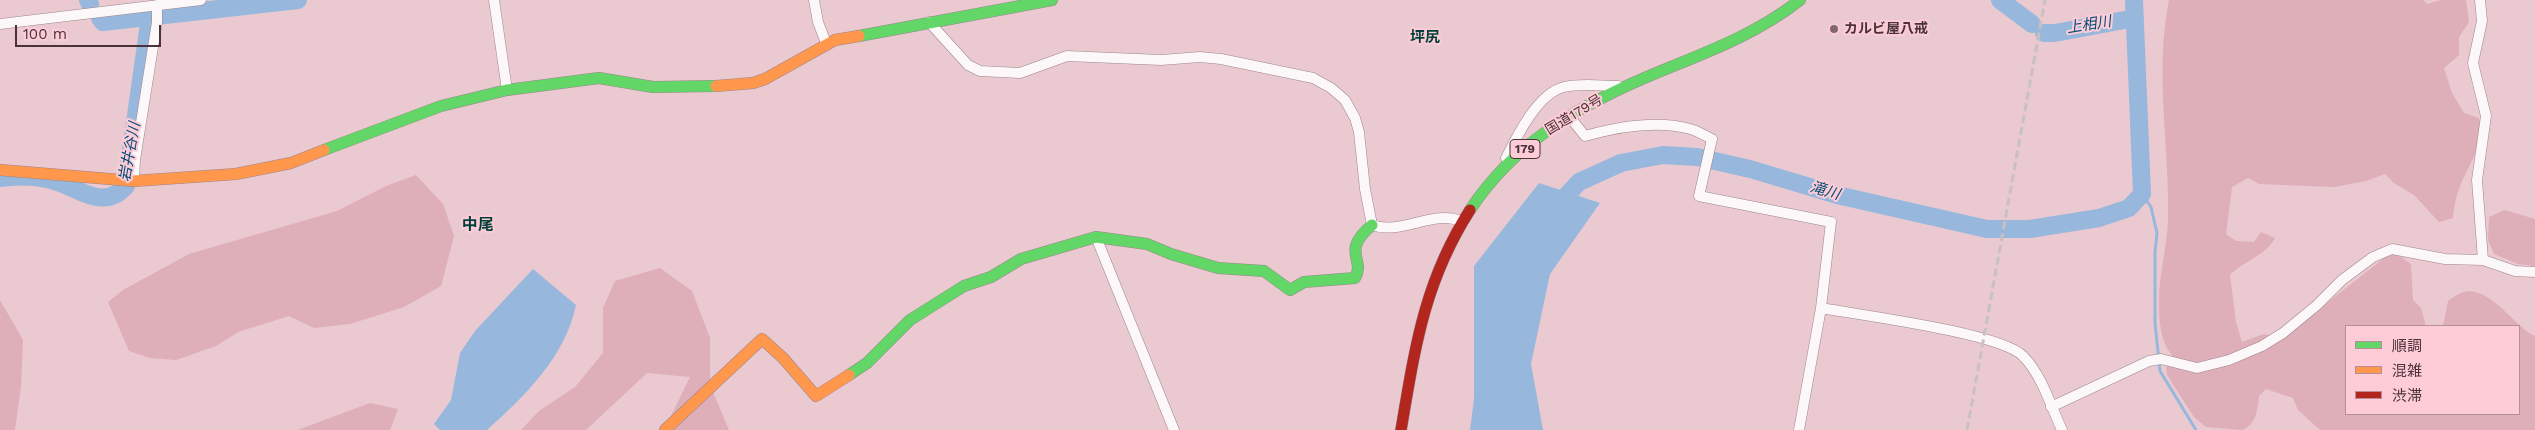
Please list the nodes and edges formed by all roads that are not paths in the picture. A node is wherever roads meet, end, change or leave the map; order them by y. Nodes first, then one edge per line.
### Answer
1 (201, 0) edge
2 (494, 0) edge
3 (814, 0) edge
4 (1052, 0) edge
5 (1800, 0) edge
6 (2480, 0) edge
7 (157, 8) junction
8 (929, 22) junction
9 (0, 24) edge
10 (826, 43) junction
11 (1624, 86) junction
12 (507, 90) junction
13 (1569, 116) junction
14 (0, 170) edge
15 (1499, 172) junction
16 (130, 181) junction
17 (1462, 222) junction
18 (1372, 225) junction
19 (1096, 237) junction
20 (2483, 260) junction
21 (2535, 272) edge
22 (1821, 308) junction
23 (2051, 407) junction
24 (665, 430) edge
25 (1174, 430) edge
26 (1401, 430) edge
27 (1799, 430) edge
28 (2062, 430) edge

1 - 7 street
2 - 12 street
3 - 10 street
4 - 8 main road
5 - 11 main road, 国道179号 / 179
6 - 20 street
7 - 9 street
7 - 16 street
8 - 10 main road
8 - 18 street
10 - 12 main road
11 - 13 main road, 国道179号 / 179
11 - 15 street
12 - 16 main road
13 - 15 main road, 国道179号 / 179
13 - 22 street
14 - 16 main road
15 - 17 main road, 国道179号 / 179
17 - 18 street
17 - 26 main road, 国道179号 / 179
18 - 19 main road
19 - 24 main road
19 - 25 street
20 - 21 street
20 - 23 street
22 - 23 street
22 - 27 street
23 - 28 street

